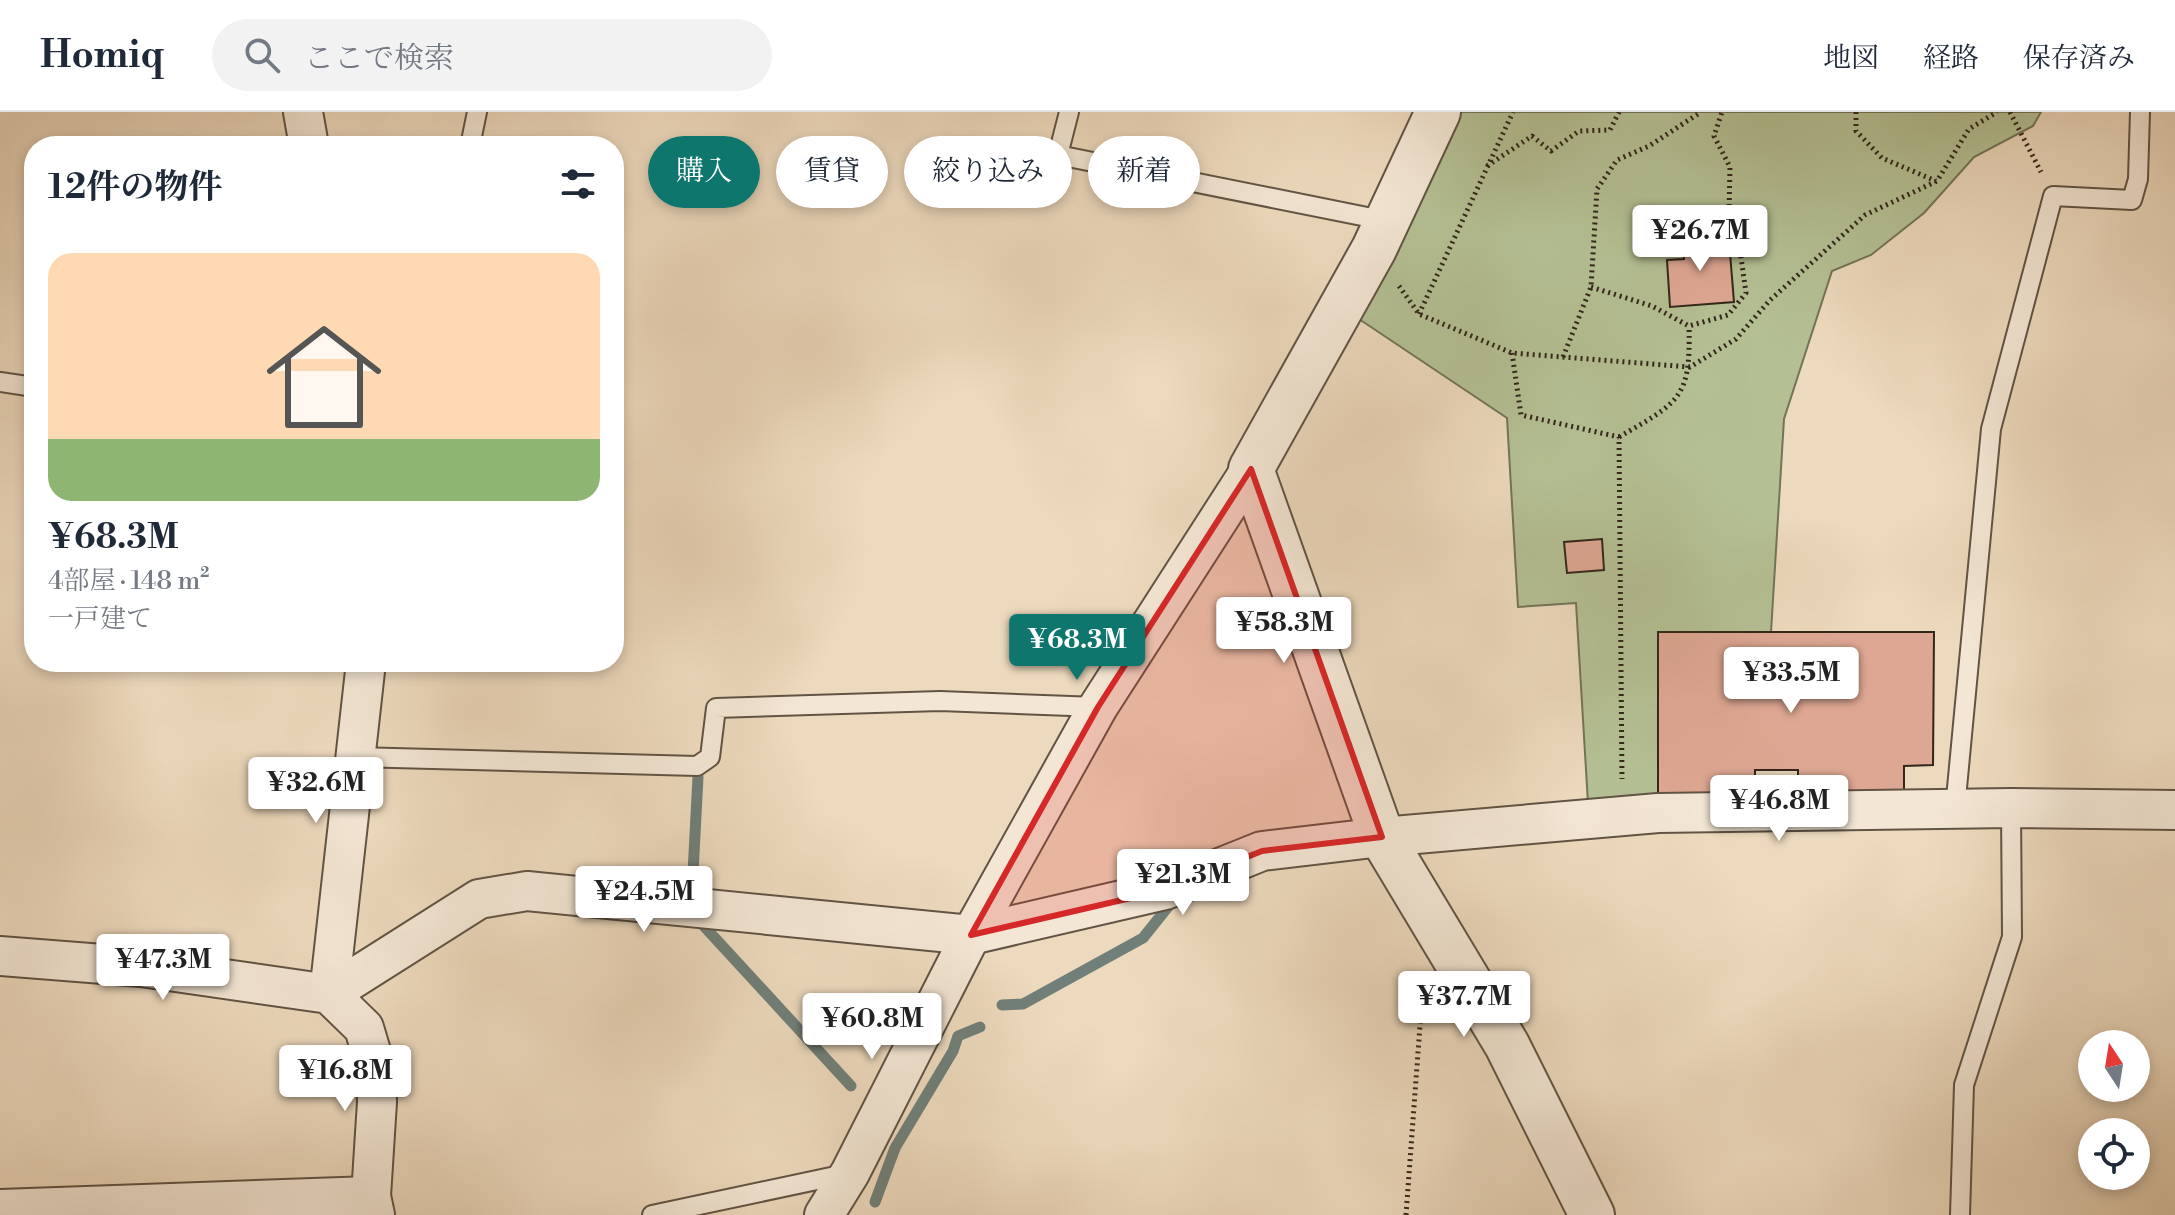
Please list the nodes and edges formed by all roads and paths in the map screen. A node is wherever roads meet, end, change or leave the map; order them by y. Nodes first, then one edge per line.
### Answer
1 (303, 112) edge
2 (477, 112) edge
3 (1069, 112) edge
4 (1438, 112) edge
5 (1513, 112) edge
6 (1619, 112) edge
7 (1701, 112) edge
8 (1722, 112) edge
9 (1856, 112) edge
10 (1997, 112) edge
11 (2010, 112) edge
12 (2140, 112) edge
13 (307, 136) edge
14 (472, 136) edge
15 (1487, 166) junction
16 (1937, 181) junction
17 (2053, 196) junction
18 (1380, 235) junction
19 (1591, 287) junction
20 (1419, 314) junction
21 (1689, 326) junction
22 (1512, 353) junction
23 (1563, 357) junction
24 (1690, 367) junction
25 (0, 382) edge
26 (24, 386) edge
27 (1619, 437) junction
28 (1251, 469) junction
29 (365, 672) edge
30 (1098, 707) junction
31 (355, 757) junction
32 (2011, 808) junction
33 (1955, 809) junction
34 (2175, 810) edge
35 (1623, 816) junction
36 (1382, 837) junction
37 (971, 935) junction
38 (0, 956) edge
39 (1423, 972) dead end
40 (329, 994) junction
41 (850, 1173) junction
42 (0, 1209) edge
43 (374, 1210) edge
44 (652, 1215) edge
45 (824, 1215) edge
46 (1406, 1215) edge
47 (1592, 1215) edge
48 (1960, 1215) edge

1 - 13 street
2 - 14 lane
3 - 18 lane
4 - 18 street
5 - 15 path
6 - 15 path
7 - 19 path
8 - 21 path
9 - 16 path
10 - 16 path
11 - 17 path
12 - 17 lane
15 - 20 path
16 - 24 path
17 - 33 lane
18 - 20 path
18 - 28 street
19 - 21 path
19 - 23 path
20 - 22 path
21 - 24 path
22 - 23 path
22 - 27 path
23 - 24 path
24 - 27 path
25 - 26 lane
27 - 35 path
28 - 30 street
28 - 36 street
29 - 31 street
30 - 31 lane
30 - 37 street
31 - 40 street
32 - 33 street
32 - 34 street
32 - 48 lane
33 - 35 street
35 - 36 street
36 - 37 street
36 - 47 street
37 - 40 street
37 - 41 street
38 - 40 street
39 - 46 path
40 - 43 street
41 - 44 lane
41 - 45 street
42 - 43 street

